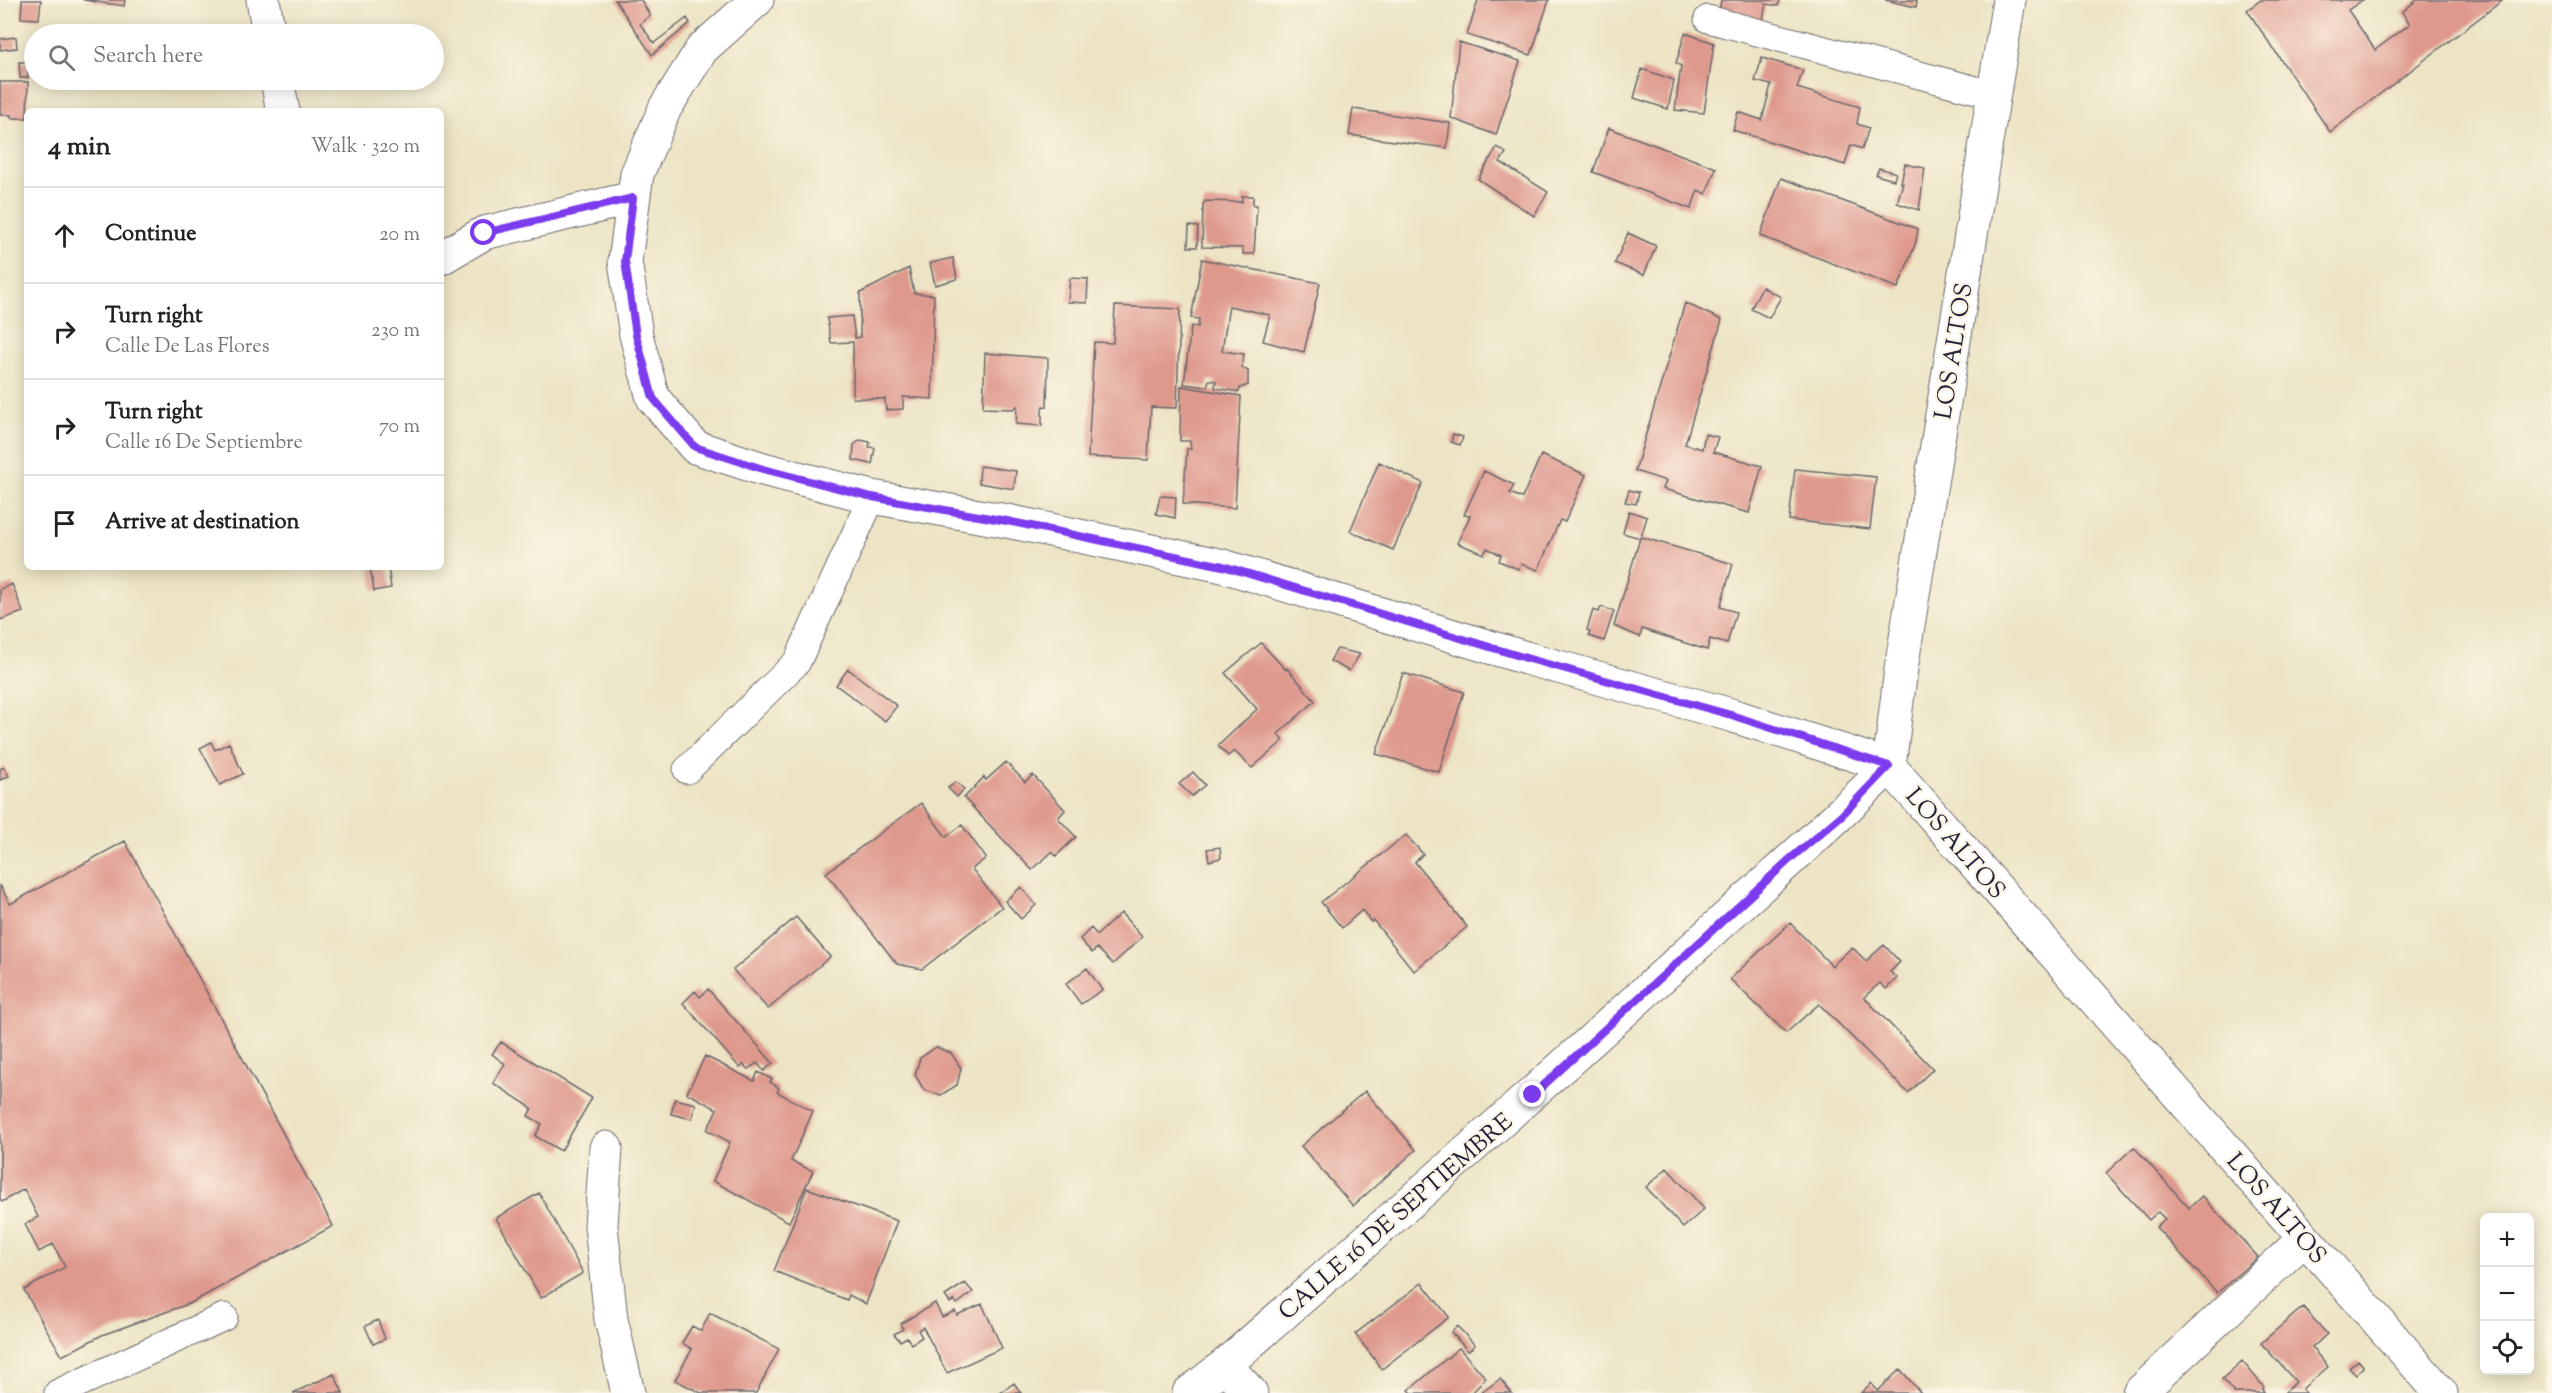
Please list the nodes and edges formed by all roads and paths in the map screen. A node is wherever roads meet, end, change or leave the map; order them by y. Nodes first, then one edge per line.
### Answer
1 (263, 0) edge
2 (757, 0) edge
3 (2009, 0) edge
4 (1708, 19) dead end
5 (267, 24) edge
6 (279, 90) edge
7 (1995, 95) junction
8 (282, 108) edge
9 (633, 198) junction
10 (444, 256) edge
11 (872, 497) junction
12 (1889, 766) junction
13 (687, 770) dead end
14 (606, 1148) dead end
15 (2304, 1239) junction
16 (224, 1317) dead end
17 (1225, 1365) junction
18 (58, 1393) edge
19 (628, 1393) edge
20 (1189, 1393) edge
21 (1251, 1393) edge
22 (2139, 1393) edge
23 (2440, 1393) edge

1 - 5 street
2 - 9 street
3 - 7 street, LOS ALTOS
4 - 7 lane
6 - 8 street
7 - 12 street, LOS ALTOS
9 - 10 street
9 - 11 street
11 - 12 street
11 - 13 lane
12 - 15 street, LOS ALTOS
12 - 17 street, CALLE 16 DE SEPTIEMBRE
14 - 19 street
15 - 22 street
15 - 23 street, LOS ALTOS
16 - 18 lane
17 - 20 street, CALLE 16 DE SEPTIEMBRE
17 - 21 street

